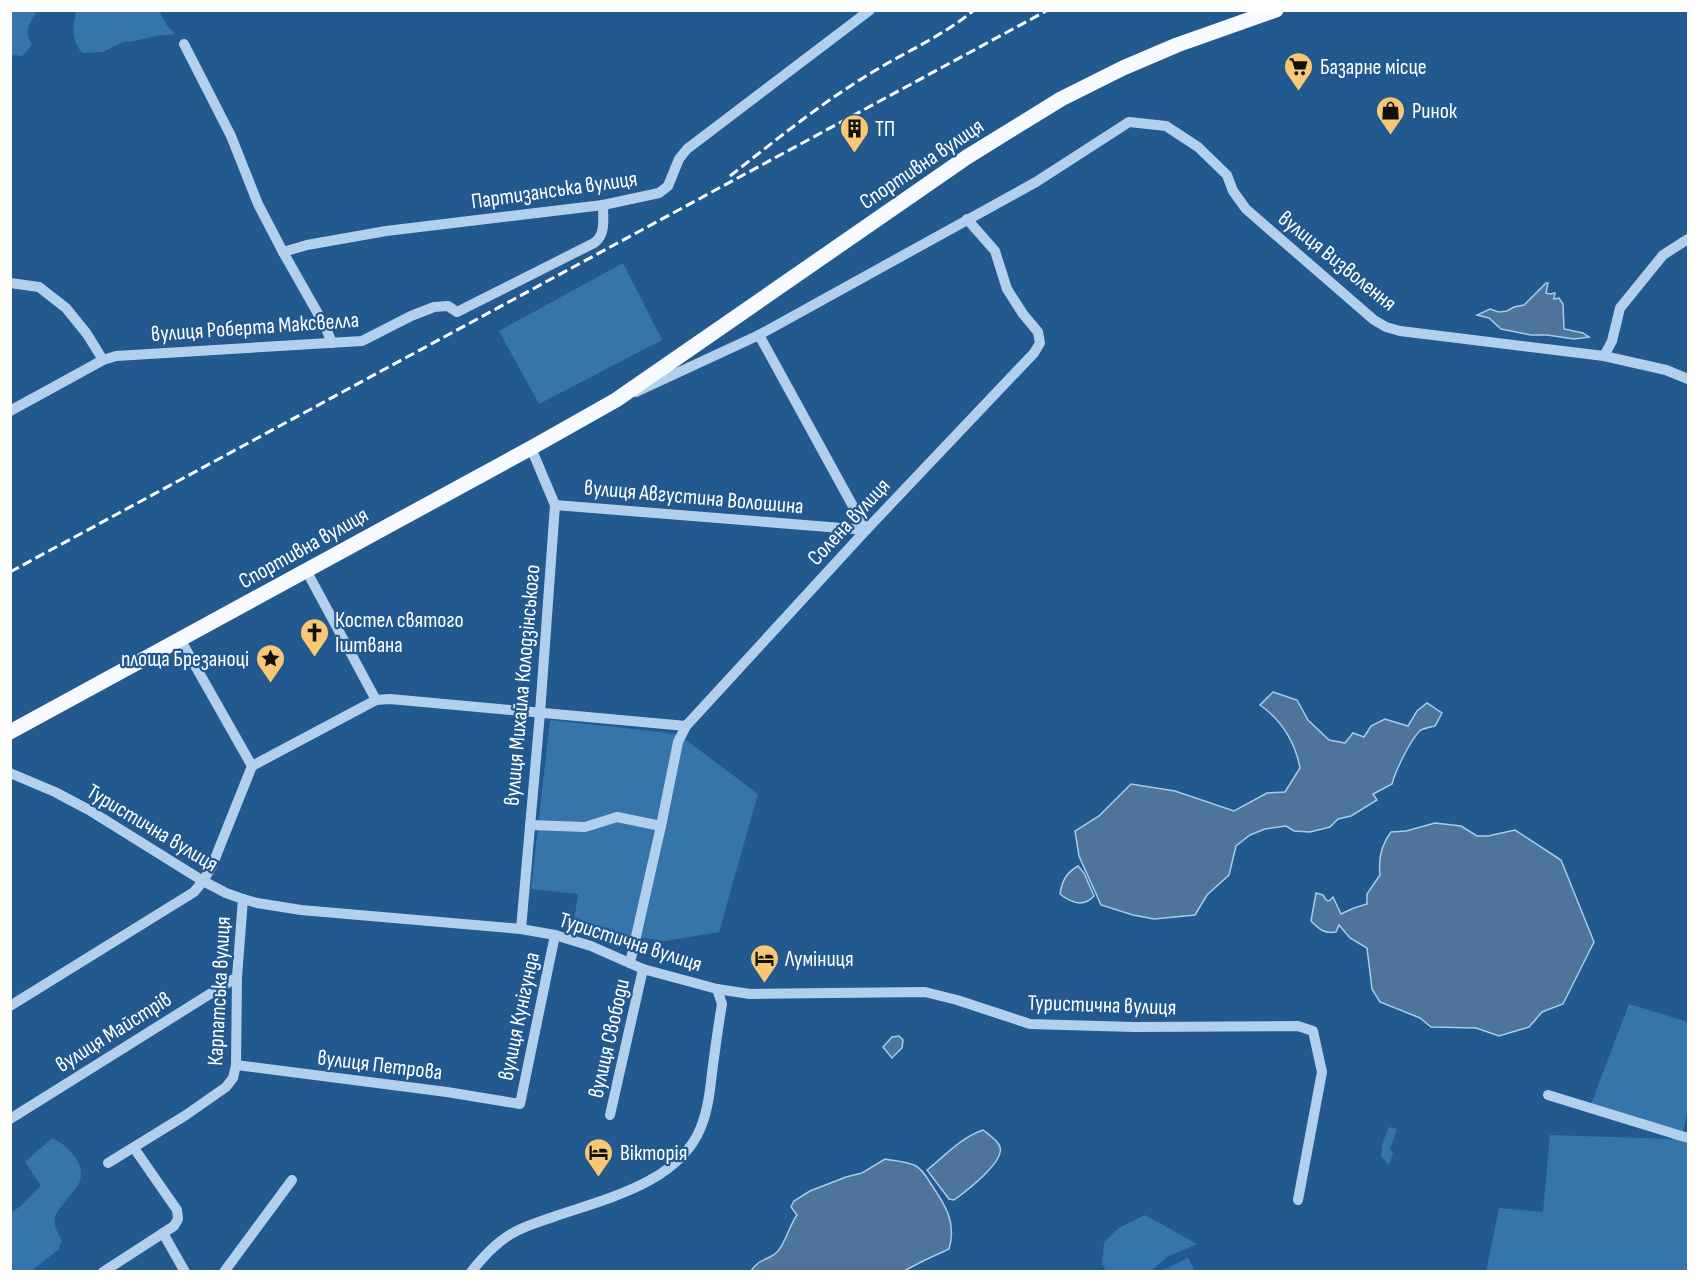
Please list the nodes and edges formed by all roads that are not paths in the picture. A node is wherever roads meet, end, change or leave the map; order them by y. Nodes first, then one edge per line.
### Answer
1 (870, 10) edge
2 (1276, 10) edge
3 (184, 44) dead end
4 (1144, 124) joint
5 (603, 205) junction
6 (967, 219) junction
7 (1689, 239) edge
8 (283, 252) junction
9 (10, 283) edge
10 (759, 335) junction
11 (332, 343) junction
12 (1604, 356) junction
13 (103, 360) junction
14 (1689, 379) edge
15 (616, 400) junction
16 (10, 411) edge
17 (531, 448) junction
18 (555, 505) junction
19 (866, 530) junction
20 (306, 570) junction
21 (180, 639) junction
22 (376, 700) junction
23 (540, 713) junction
24 (686, 726) junction
25 (10, 732) edge
26 (252, 766) junction
27 (10, 773) edge
28 (530, 825) junction
29 (661, 826) junction
30 (203, 881) junction
31 (243, 899) junction
32 (521, 928) junction
33 (555, 935) junction
34 (630, 963) junction
35 (643, 969) junction
36 (237, 976) junction
37 (717, 989) junction
38 (10, 1006) edge
39 (236, 1065) junction
40 (1548, 1095) dead end
41 (520, 1104) joint
42 (610, 1115) dead end
43 (10, 1119) edge
44 (1689, 1138) edge
45 (134, 1148) junction
46 (108, 1163) dead end
47 (292, 1180) dead end
48 (1298, 1200) dead end
49 (163, 1233) junction
50 (104, 1272) edge
51 (185, 1272) edge
52 (224, 1272) edge
53 (471, 1272) edge

1 - 5 street, Партизанська вулиця
2 - 15 main road, Спортивна вулиця
3 - 8 street
4 - 6 street, Спортивна вулиця
4 - 12 street, вулиця Визволення
5 - 8 street, Партизанська вулиця
5 - 11 street, вулиця Роберта Максвелла
6 - 10 street, Спортивна вулиця
6 - 19 street, Солена вулиця
7 - 12 street
8 - 11 street
9 - 13 street
10 - 15 street, Спортивна вулиця
10 - 19 street
11 - 13 street, вулиця Роберта Максвелла
12 - 14 street, вулиця Визволення
13 - 16 street, вулиця Роберта Максвелла
15 - 17 main road, Спортивна вулиця
17 - 18 street, вулиця Михайла Колодзінського
17 - 20 main road, Спортивна вулиця
18 - 19 street, вулиця Августина Волошина
18 - 23 street, вулиця Михайла Колодзінського
19 - 24 street, Солена вулиця
20 - 21 main road, Спортивна вулиця
20 - 22 street
21 - 25 main road, Спортивна вулиця
21 - 26 street
22 - 23 street
22 - 26 street
23 - 24 street
23 - 28 street, вулиця Михайла Колодзінського
24 - 29 street
26 - 30 street
27 - 30 street, Туристична вулиця
28 - 29 street
28 - 32 street, вулиця Михайла Колодзінського
29 - 34 street
30 - 31 street, Туристична вулиця
30 - 38 street
31 - 32 street, Туристична вулиця
31 - 36 street, Карпатська вулиця
32 - 33 street, Туристична вулиця
33 - 34 street, Туристична вулиця
33 - 41 street, вулиця Кунігунда
34 - 35 street, Туристична вулиця
35 - 37 street, Туристична вулиця
35 - 42 street, вулиця Свободи
36 - 39 street, Карпатська вулиця
36 - 43 street, вулиця Майстрів
37 - 48 street, Туристична вулиця
37 - 53 street
39 - 41 street, вулиця Петрова
39 - 45 street, Карпатська вулиця
40 - 44 street
45 - 46 street, Карпатська вулиця
45 - 49 street
47 - 52 street
49 - 50 street
49 - 51 street

